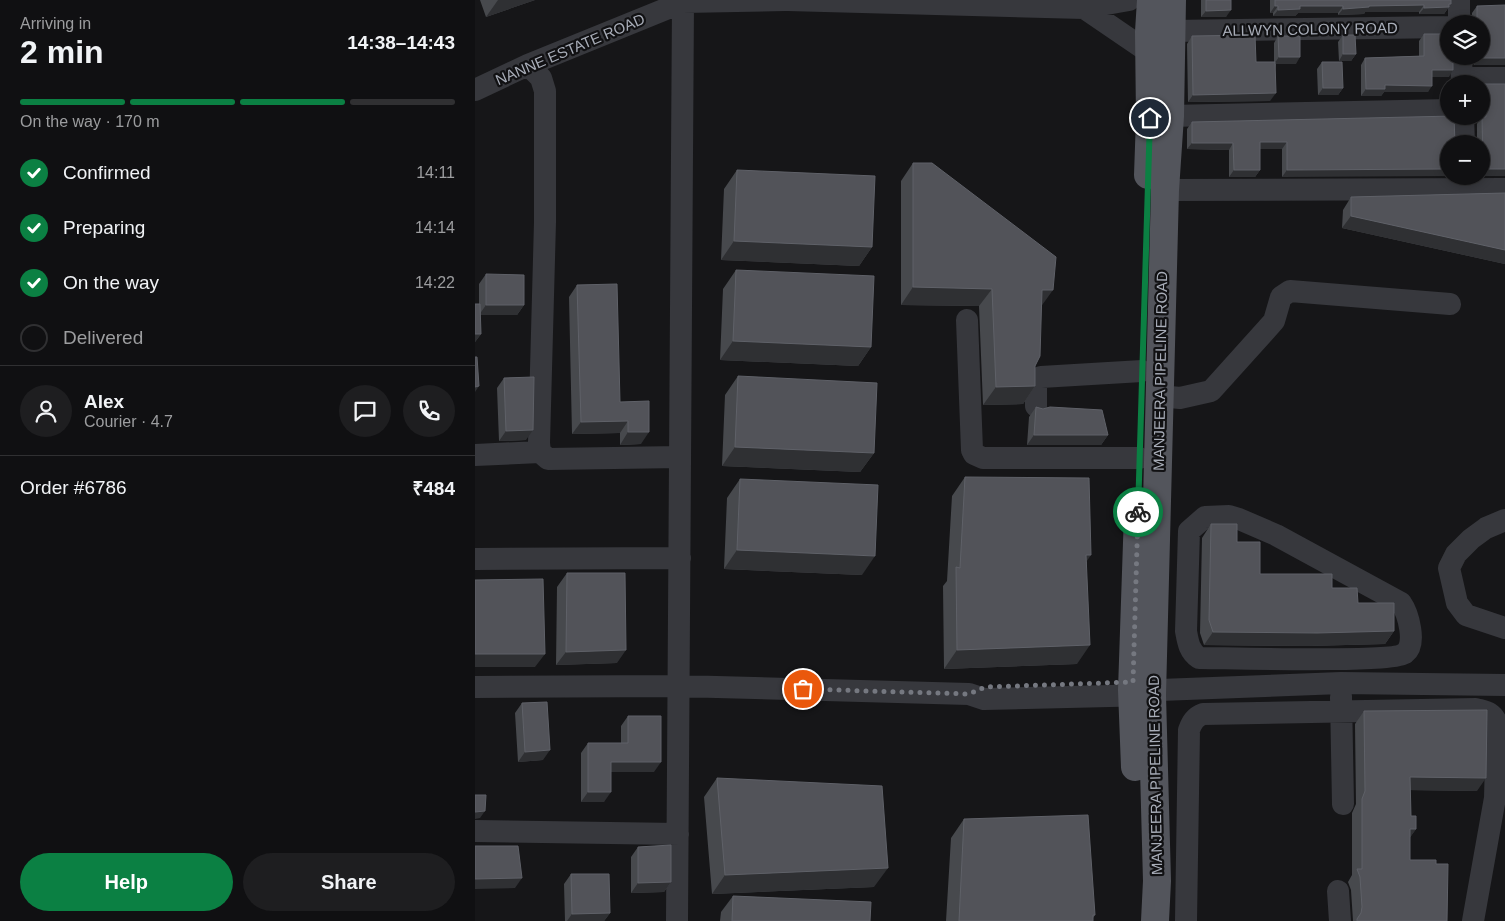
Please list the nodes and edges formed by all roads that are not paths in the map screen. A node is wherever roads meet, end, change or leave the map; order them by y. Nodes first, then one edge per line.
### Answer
1 (785, 0) edge
2 (789, 0) edge
3 (1129, 0) edge
4 (1151, 0) edge
5 (1172, 0) edge
6 (1459, 0) edge
7 (683, 2) junction
8 (1084, 8) junction
9 (1459, 15) edge
10 (1440, 27) edge
11 (1172, 31) junction
12 (1149, 53) junction
13 (528, 64) junction
14 (1505, 78) edge
15 (1490, 79) edge
16 (475, 90) edge
17 (1440, 110) edge
18 (1171, 116) junction
19 (1440, 184) edge
20 (1479, 185) edge
21 (1505, 189) edge
22 (1165, 190) junction
23 (1154, 282) junction
24 (1449, 304) dead end
25 (967, 320) dead end
26 (1142, 371) junction
27 (1160, 396) junction
28 (1036, 406) edge
29 (540, 452) junction
30 (475, 455) edge
31 (680, 457) junction
32 (1139, 458) junction
33 (1505, 520) edge
34 (680, 558) junction
35 (475, 559) edge
36 (1505, 628) edge
37 (1341, 659) junction
38 (1341, 683) junction
39 (1505, 685) edge
40 (679, 686) junction
41 (475, 687) edge
42 (1146, 689) junction
43 (1341, 712) junction
44 (1343, 804) dead end
45 (475, 831) edge
46 (678, 834) junction
47 (1338, 891) dead end
48 (1146, 915) edge
49 (677, 921) edge
50 (1186, 921) edge
51 (1340, 921) edge
52 (1473, 921) edge

1 - 7 street, NANNE ESTATE ROAD
2 - 8 street
3 - 8 street
4 - 12 main road, MANJEERA PIPELINE ROAD
5 - 11 main road, MANJEERA PIPELINE ROAD
6 - 9 street
7 - 13 street, NANNE ESTATE ROAD
7 - 31 street
8 - 12 street
10 - 11 street, ALLWYN COLONY ROAD
11 - 18 main road, MANJEERA PIPELINE ROAD
12 - 23 main road, MANJEERA PIPELINE ROAD
13 - 16 street, NANNE ESTATE ROAD
13 - 29 street
14 - 15 street
17 - 18 street
18 - 22 main road, MANJEERA PIPELINE ROAD
19 - 22 street
20 - 21 street
22 - 23 main road, MANJEERA PIPELINE ROAD
23 - 26 main road, MANJEERA PIPELINE ROAD
23 - 27 main road, MANJEERA PIPELINE ROAD
24 - 27 street
25 - 32 street
26 - 28 street
26 - 32 main road, MANJEERA PIPELINE ROAD
27 - 42 main road, MANJEERA PIPELINE ROAD
29 - 30 street
29 - 31 street
31 - 34 street
32 - 42 main road, MANJEERA PIPELINE ROAD
33 - 36 street
34 - 35 street
34 - 40 street
37 - 37 street
37 - 38 street
38 - 39 street
38 - 42 street
38 - 43 street
40 - 41 street
40 - 42 street
40 - 46 street
42 - 48 main road, MANJEERA PIPELINE ROAD
43 - 44 street
43 - 50 street
43 - 52 street
45 - 46 street
46 - 49 street
47 - 51 street

